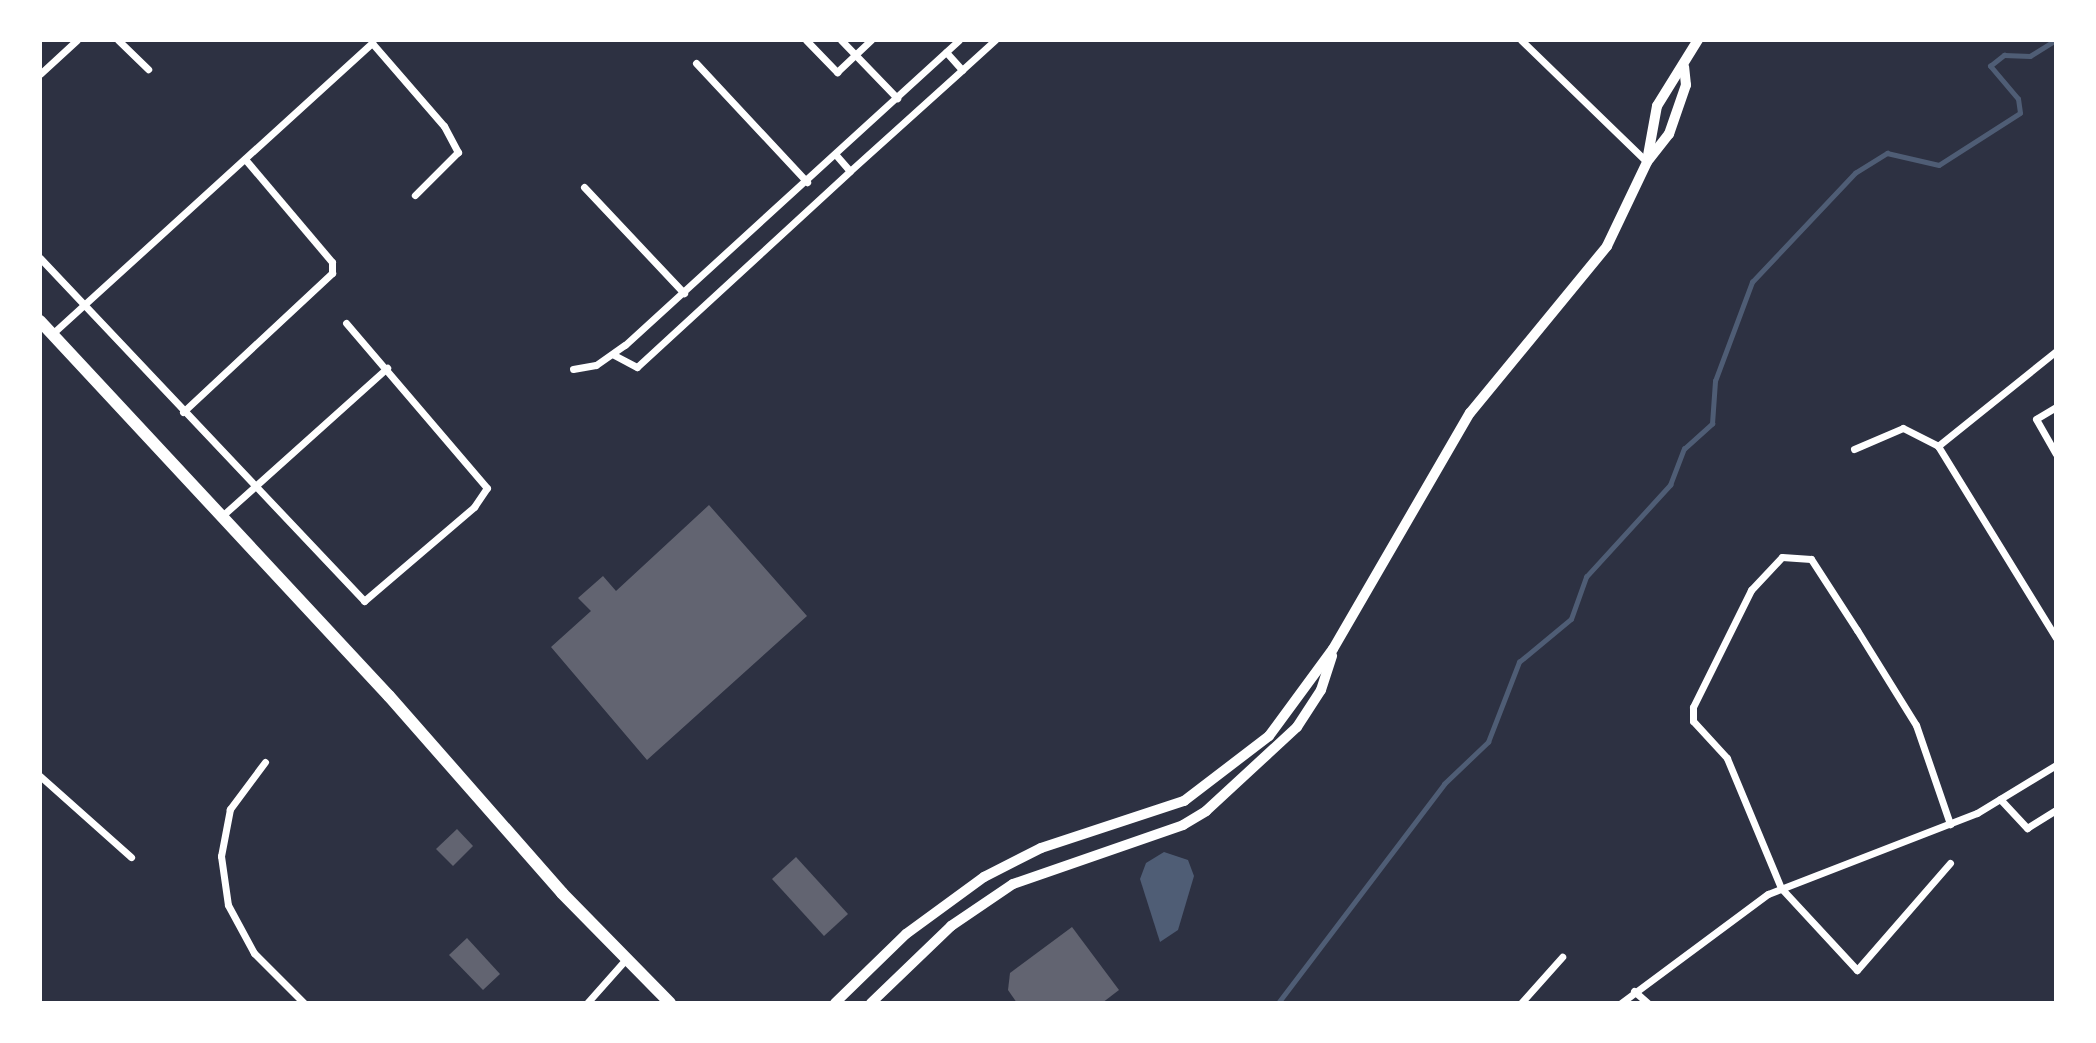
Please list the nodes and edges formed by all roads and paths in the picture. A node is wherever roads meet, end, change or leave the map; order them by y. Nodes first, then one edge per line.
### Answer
1 (77, 40) edge
2 (118, 40) edge
3 (806, 40) edge
4 (841, 40) edge
5 (872, 40) edge
6 (959, 40) edge
7 (995, 40) edge
8 (1521, 40) edge
9 (1698, 40) edge
10 (371, 42) edge
11 (946, 52) junction
12 (855, 55) junction
13 (695, 63) dead end
14 (1684, 66) junction
15 (148, 69) dead end
16 (962, 70) junction
17 (40, 75) edge
18 (897, 98) junction
19 (836, 155) junction
20 (245, 159) junction
21 (1647, 162) junction
22 (849, 171) junction
23 (807, 182) junction
24 (584, 187) dead end
25 (415, 195) dead end
26 (40, 258) edge
27 (684, 293) junction
28 (84, 305) junction
29 (40, 321) edge
30 (346, 323) dead end
31 (52, 334) junction
32 (2056, 351) edge
33 (614, 355) junction
34 (387, 368) junction
35 (573, 369) dead end
36 (2056, 407) edge
37 (183, 412) junction
38 (1937, 446) junction
39 (1854, 449) dead end
40 (2056, 454) edge
41 (254, 486) junction
42 (222, 516) junction
43 (2056, 638) edge
44 (1334, 649) junction
45 (265, 762) dead end
46 (2056, 765) edge
47 (40, 776) edge
48 (2000, 799) junction
49 (2056, 810) edge
50 (1950, 824) junction
51 (131, 856) dead end
52 (1950, 863) dead end
53 (1782, 888) junction
54 (1562, 957) dead end
55 (626, 960) junction
56 (1634, 991) junction
57 (304, 1003) edge
58 (587, 1003) edge
59 (670, 1003) edge
60 (835, 1003) edge
61 (871, 1003) edge
62 (1521, 1003) edge
63 (1621, 1003) edge
64 (1648, 1003) edge

1 - 17 street
2 - 15 street
3 - 12 street
4 - 12 street
5 - 12 street
6 - 11 street
7 - 16 street
8 - 21 street
9 - 14 main road
10 - 20 street
10 - 25 street
11 - 16 street
11 - 18 street
12 - 18 street
13 - 23 street
14 - 21 main road
14 - 21 main road
16 - 22 street
18 - 19 street
19 - 22 street
19 - 23 street
20 - 28 street
20 - 37 street
21 - 44 main road
22 - 33 street
23 - 27 street
24 - 27 street
26 - 28 street
27 - 33 street
28 - 31 street
28 - 37 street
29 - 31 main road
30 - 34 street
31 - 42 main road
32 - 38 street
33 - 35 street
34 - 41 street
34 - 41 street
36 - 40 street
37 - 41 street
38 - 39 street
38 - 43 street
41 - 42 street
42 - 55 main road
44 - 60 main road
44 - 61 main road
45 - 57 street
46 - 48 street
47 - 51 street
48 - 49 street
48 - 50 street
50 - 53 street
50 - 53 street
52 - 53 street
53 - 56 street
54 - 62 street
55 - 58 street
55 - 59 main road
56 - 63 street
56 - 64 street

